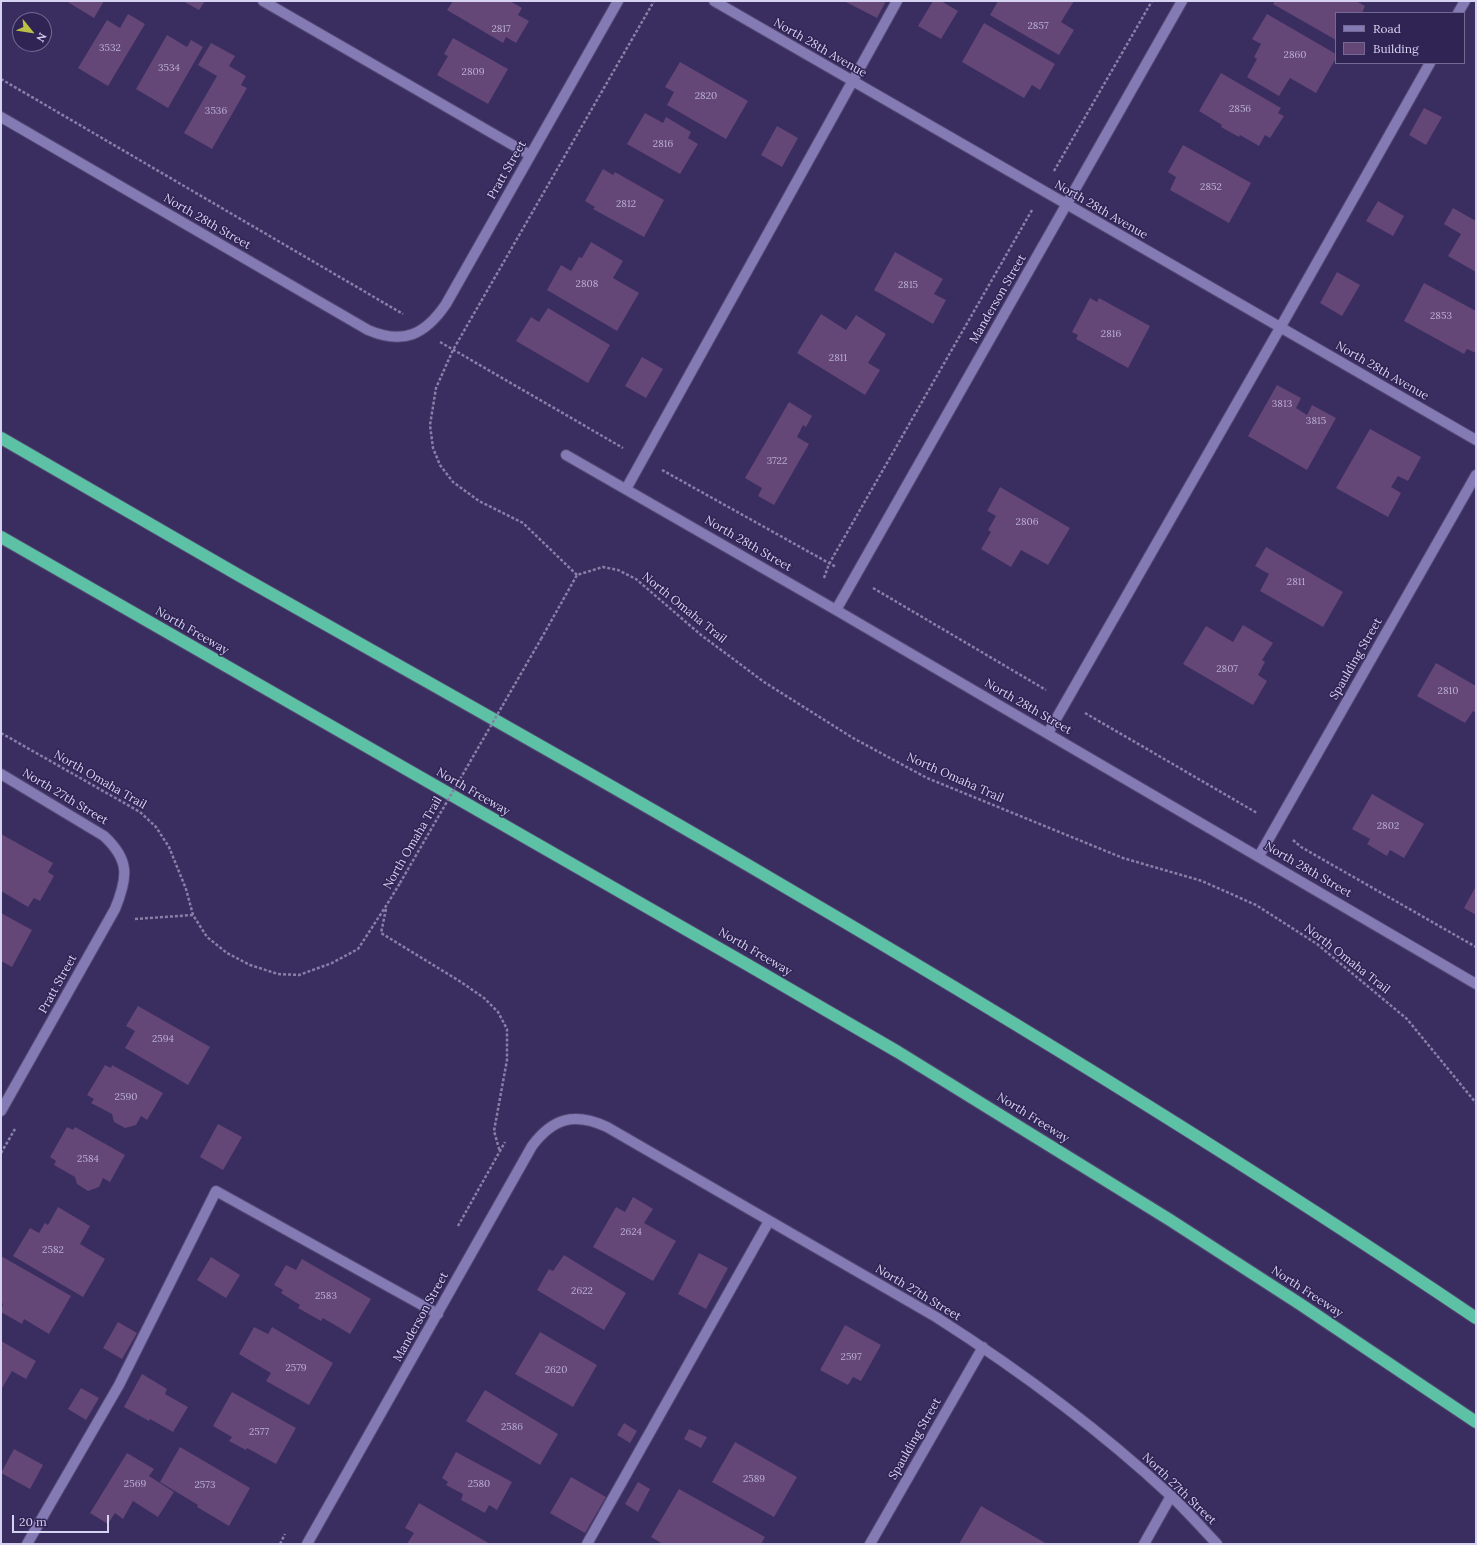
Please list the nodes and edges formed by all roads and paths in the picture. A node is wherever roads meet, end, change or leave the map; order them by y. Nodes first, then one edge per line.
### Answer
1 (263, 1) edge
2 (618, 1) edge
3 (654, 1) edge
4 (714, 1) edge
5 (897, 1) edge
6 (1152, 1) edge
7 (1182, 1) edge
8 (1465, 1) edge
9 (1459, 12) edge
10 (1429, 64) edge
11 (1, 79) edge
12 (852, 81) junction
13 (1, 117) edge
14 (530, 155) junction
15 (1043, 191) junction
16 (1067, 204) junction
17 (1280, 328) junction
18 (422, 330) junction
19 (404, 337) joint
20 (1, 438) edge
21 (1476, 440) edge
22 (566, 455) dead end
23 (1476, 475) edge
24 (626, 489) junction
25 (1, 537) edge
26 (577, 575) junction
27 (854, 577) junction
28 (836, 610) junction
29 (1066, 702) junction
30 (1, 733) edge
31 (1048, 733) junction
32 (1, 774) edge
33 (1277, 825) junction
34 (1259, 856) junction
35 (125, 866) joint
36 (386, 906) junction
37 (193, 915) junction
38 (134, 920) dead end
39 (1476, 948) edge
40 (1475, 979) edge
41 (1476, 1103) edge
42 (1, 1111) edge
43 (571, 1119) joint
44 (505, 1142) dead end
45 (500, 1152) junction
46 (770, 1221) junction
47 (458, 1227) dead end
48 (438, 1314) junction
49 (1476, 1318) edge
50 (983, 1347) junction
51 (1476, 1422) edge
52 (1171, 1496) junction
53 (27, 1544) edge
54 (307, 1544) edge
55 (587, 1544) edge
56 (870, 1544) edge
57 (1144, 1544) edge
58 (1217, 1544) edge

1 - 14 street
2 - 14 street, Pratt Street
3 - 26 path
4 - 12 street, North 28th Avenue
5 - 12 street
6 - 15 path
7 - 16 street, Manderson Street
8 - 9 street
10 - 17 street
11 - 18 path
12 - 15 street, North 28th Avenue
12 - 24 street
13 - 19 street, North 28th Street
14 - 18 street, Pratt Street
15 - 16 street, North 28th Avenue
15 - 27 path
16 - 17 street, North 28th Avenue
16 - 27 street, Manderson Street
17 - 21 street, North 28th Avenue
17 - 29 street
18 - 19 street, Pratt Street
20 - 49 highway
22 - 24 street, North 28th Street
23 - 33 street, Spaulding Street
24 - 28 street, North 28th Street
25 - 51 highway, North Freeway
26 - 36 path, North Omaha Trail, bridge
26 - 41 path, North Omaha Trail
27 - 28 street, Manderson Street
27 - 29 path
28 - 31 street, North 28th Street
29 - 31 street
29 - 33 path
30 - 37 path, North Omaha Trail
31 - 34 street, North 28th Street
32 - 35 street, North 27th Street
33 - 34 street, Spaulding Street
33 - 39 path
34 - 40 street, North 28th Street
35 - 42 street, Pratt Street
36 - 37 path, North Omaha Trail
36 - 45 path
37 - 38 path
43 - 46 street, North 27th Street
43 - 48 street, Manderson Street
44 - 45 path
45 - 47 path
46 - 50 street, North 27th Street
46 - 55 street
48 - 53 street
48 - 54 street, Manderson Street
50 - 52 street, North 27th Street
50 - 56 street, Spaulding Street
52 - 57 street
52 - 58 street, North 27th Street

